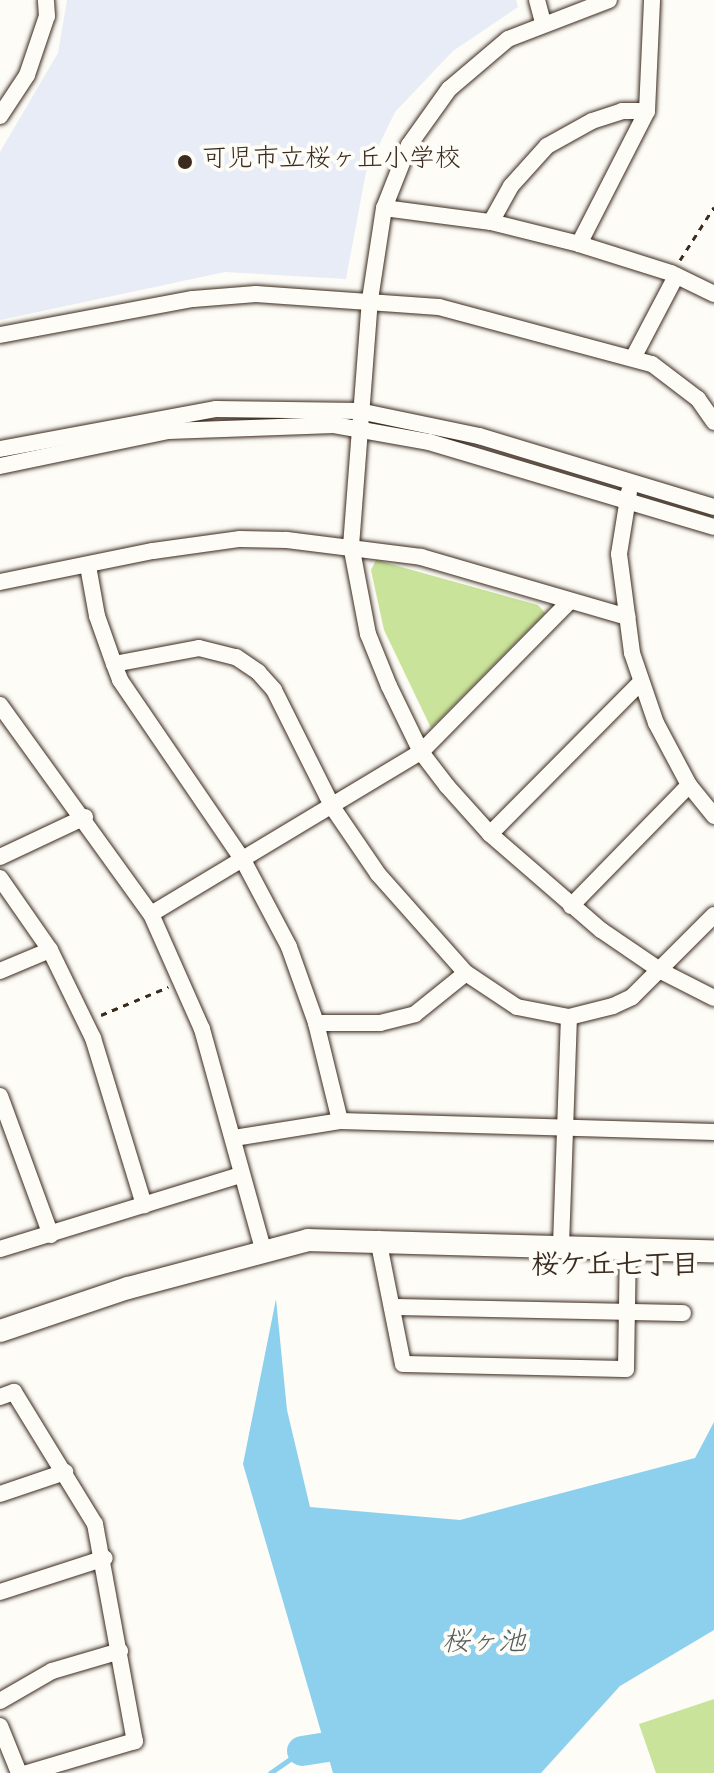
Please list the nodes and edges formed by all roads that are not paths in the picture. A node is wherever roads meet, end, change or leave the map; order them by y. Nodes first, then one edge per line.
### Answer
1 (46, 0) edge
2 (537, 0) edge
3 (609, 0) edge
4 (652, 0) edge
5 (543, 22) junction
6 (647, 111) junction
7 (0, 116) edge
8 (384, 208) junction
9 (491, 222) junction
10 (579, 244) junction
11 (674, 274) junction
12 (714, 294) edge
13 (370, 299) junction
14 (0, 335) edge
15 (633, 358) junction
16 (359, 411) junction
17 (714, 422) edge
18 (357, 429) junction
19 (0, 449) edge
20 (0, 466) edge
21 (630, 482) junction
22 (627, 501) junction
23 (714, 507) edge
24 (714, 527) edge
25 (351, 545) junction
26 (88, 566) junction
27 (0, 582) edge
28 (569, 602) junction
29 (627, 617) junction
30 (114, 664) junction
31 (641, 682) junction
32 (0, 705) edge
33 (421, 752) junction
34 (689, 785) junction
35 (333, 808) junction
36 (714, 816) edge
37 (85, 817) junction
38 (490, 834) junction
39 (0, 857) edge
40 (243, 860) junction
41 (0, 878) edge
42 (571, 906) junction
43 (151, 914) junction
44 (714, 915) edge
45 (50, 950) junction
46 (0, 971) edge
47 (661, 971) junction
48 (466, 973) junction
49 (714, 998) edge
50 (569, 1017) junction
51 (316, 1023) junction
52 (0, 1096) edge
53 (340, 1121) junction
54 (564, 1128) junction
55 (714, 1132) edge
56 (234, 1138) junction
57 (241, 1175) junction
58 (144, 1205) junction
59 (51, 1235) junction
60 (378, 1239) junction
61 (561, 1245) junction
62 (628, 1246) junction
63 (0, 1249) edge
64 (263, 1249) junction
65 (714, 1251) edge
66 (393, 1307) junction
67 (629, 1312) junction
68 (683, 1313) dead end
69 (0, 1331) edge
70 (0, 1397) edge
71 (65, 1472) junction
72 (0, 1494) edge
73 (105, 1558) junction
74 (0, 1592) edge
75 (120, 1651) junction
76 (0, 1701) edge
77 (0, 1726) edge
78 (19, 1773) edge
79 (27, 1773) edge

1 - 7 street
2 - 5 street
3 - 5 street
4 - 6 street
5 - 8 street
6 - 9 street
6 - 10 street
8 - 9 street
8 - 13 street
9 - 10 street
10 - 11 street
11 - 12 street
11 - 15 street
13 - 14 street
13 - 15 street
13 - 16 street
15 - 17 street
16 - 18 street
16 - 19 street
16 - 21 street
18 - 20 street
18 - 22 street
18 - 25 street
21 - 22 street
21 - 23 street
22 - 24 street
22 - 29 street
25 - 26 street
25 - 28 street
25 - 33 street
26 - 27 street
26 - 30 street
28 - 29 street
28 - 33 street
29 - 31 street
30 - 35 street
30 - 40 street
31 - 34 street
31 - 38 street
32 - 37 street
33 - 35 street
33 - 38 street
34 - 36 street
34 - 42 street
35 - 40 street
35 - 48 street
37 - 39 street
37 - 43 street
38 - 42 street
40 - 43 street
40 - 51 street
41 - 45 street
42 - 47 street
43 - 56 street
44 - 47 street
45 - 46 street
45 - 58 street
47 - 49 street
47 - 50 street
48 - 50 street
48 - 51 street
50 - 54 street
51 - 53 street
52 - 59 street
53 - 54 street
53 - 56 street
54 - 55 street
54 - 61 street
56 - 57 street
57 - 58 street
57 - 64 street
58 - 59 street
59 - 63 street
60 - 61 street
60 - 64 street
60 - 66 street
61 - 62 street
62 - 65 street
62 - 67 street
64 - 69 street
66 - 67 street
66 - 67 street
67 - 68 street
70 - 71 street
71 - 72 street
71 - 73 street
73 - 74 street
73 - 75 street
75 - 76 street
75 - 79 street
77 - 78 street

